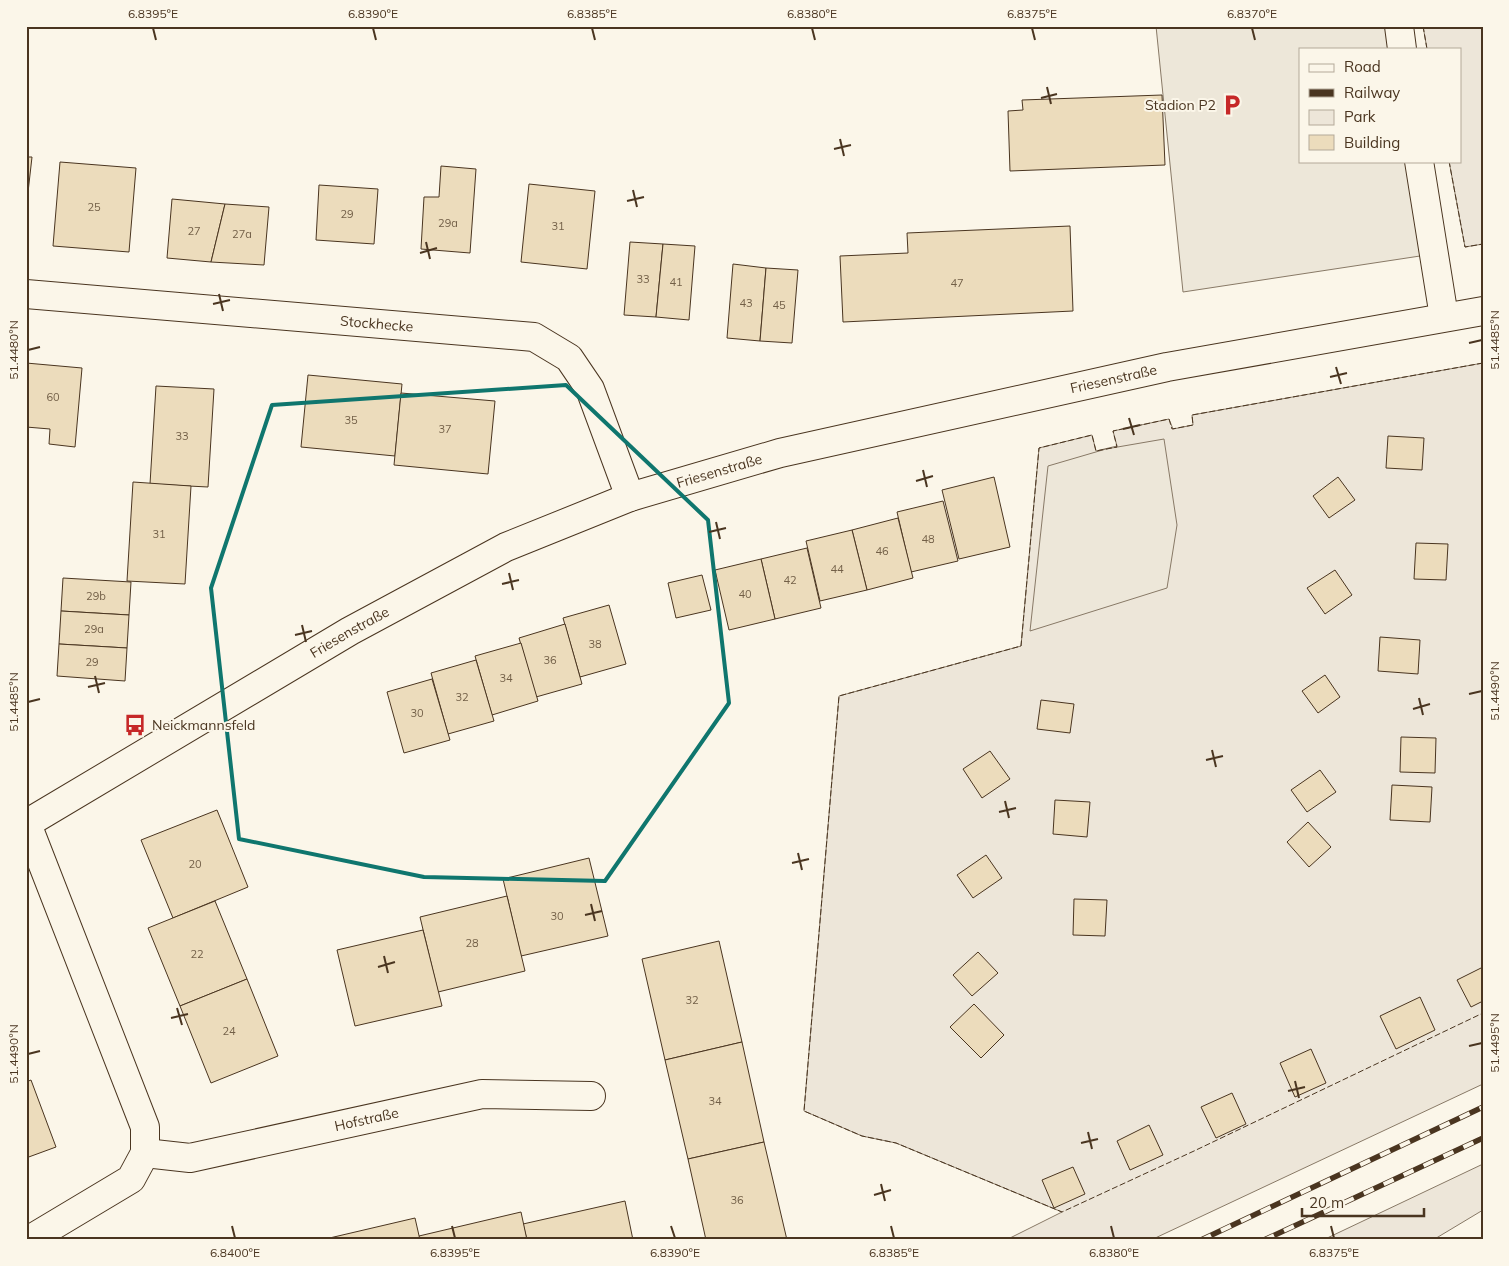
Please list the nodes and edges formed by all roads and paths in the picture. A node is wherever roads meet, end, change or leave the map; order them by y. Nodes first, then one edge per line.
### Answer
1 (1399, 26) edge
2 (1402, 48) edge
3 (1420, 162) edge
4 (26, 294) edge
5 (1483, 311) edge
6 (1444, 317) junction
7 (630, 497) junction
8 (27, 824) edge
9 (591, 1096) dead end
10 (144, 1153) junction
11 (28, 1240) edge

1 - 2 street
3 - 6 street
4 - 7 street, Stockhecke
5 - 6 street, Friesenstraße
6 - 7 street, Friesenstraße
7 - 8 street, Friesenstraße
8 - 10 street
9 - 10 street, Hofstraße
10 - 11 street

